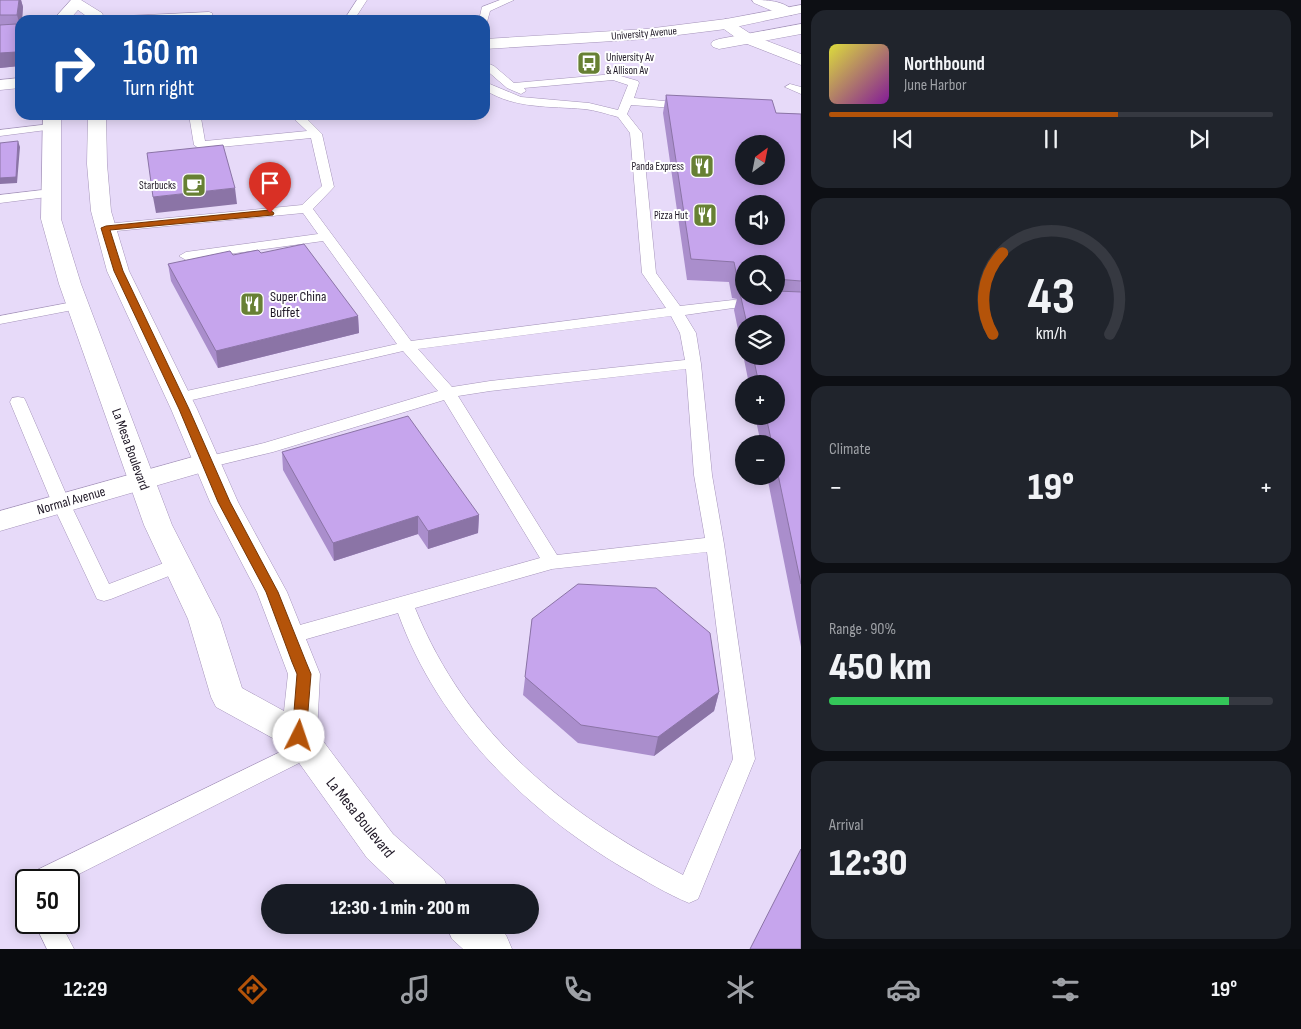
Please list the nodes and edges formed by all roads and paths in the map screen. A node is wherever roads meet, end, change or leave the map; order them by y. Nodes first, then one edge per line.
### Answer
1 (362, 0) edge
2 (509, 0) edge
3 (759, 0) edge
4 (76, 1) edge
5 (794, 11) edge
6 (65, 15) edge
7 (96, 15) edge
8 (352, 15) edge
9 (484, 15) edge
10 (726, 24) junction
11 (801, 29) edge
12 (748, 39) junction
13 (490, 44) edge
14 (708, 45) dead end
15 (801, 60) edge
16 (504, 61) dead end
17 (490, 62) edge
18 (490, 66) edge
19 (15, 84) edge
20 (0, 85) edge
21 (512, 86) junction
22 (790, 87) dead end
23 (490, 88) edge
24 (801, 91) edge
25 (627, 101) junction
26 (554, 105) junction
27 (704, 108) edge
28 (622, 114) junction
29 (97, 120) edge
30 (196, 120) edge
31 (301, 120) edge
32 (51, 121) edge
33 (0, 133) edge
34 (316, 134) junction
35 (51, 193) junction
36 (0, 199) edge
37 (306, 209) junction
38 (106, 228) junction
39 (326, 237) junction
40 (186, 256) dead end
41 (78, 305) junction
42 (801, 308) edge
43 (676, 312) junction
44 (0, 320) edge
45 (407, 346) junction
46 (693, 364) junction
47 (448, 393) junction
48 (179, 398) junction
49 (18, 402) dead end
50 (207, 462) junction
51 (142, 480) junction
52 (61, 503) junction
53 (0, 521) edge
54 (715, 544) junction
55 (552, 562) junction
56 (177, 565) junction
57 (404, 604) junction
58 (289, 636) junction
59 (303, 742) junction
60 (63, 869) edge
61 (421, 884) edge
62 (53, 934) edge
63 (476, 934) edge
64 (61, 949) edge
65 (492, 949) edge

1 - 8 lane
2 - 9 lane
3 - 5 main road
4 - 6 main road
4 - 7 main road
5 - 10 main road, University Avenue
10 - 12 main road
10 - 13 main road, University Avenue
11 - 12 main road
12 - 14 main road
12 - 15 main road
16 - 17 main road
18 - 21 lane
19 - 20 main road
21 - 25 lane
21 - 26 lane
22 - 24 lane
23 - 26 lane
25 - 27 lane
25 - 28 lane
26 - 28 lane
28 - 43 lane
29 - 38 main road
30 - 34 lane
31 - 34 lane
32 - 33 lane
32 - 35 main road, La Mesa Boulevard
34 - 37 lane
35 - 36 lane
35 - 41 main road, La Mesa Boulevard
37 - 38 lane
37 - 39 lane
38 - 48 main road
39 - 40 lane
39 - 45 lane
41 - 44 lane
41 - 51 main road, La Mesa Boulevard
42 - 43 lane
43 - 45 lane
43 - 46 lane
45 - 47 lane
45 - 48 lane
46 - 47 lane
46 - 54 lane
47 - 50 lane
47 - 55 lane
48 - 50 main road
49 - 52 lane
50 - 51 main road, Normal Avenue
50 - 58 main road
51 - 52 main road, Normal Avenue
51 - 56 main road, La Mesa Boulevard
52 - 53 main road, Normal Avenue
52 - 56 lane
54 - 55 lane
54 - 57 lane
55 - 57 lane
56 - 59 main road, La Mesa Boulevard
57 - 58 lane
58 - 59 main road
59 - 60 lane
59 - 61 main road, La Mesa Boulevard
62 - 64 lane
63 - 65 main road

